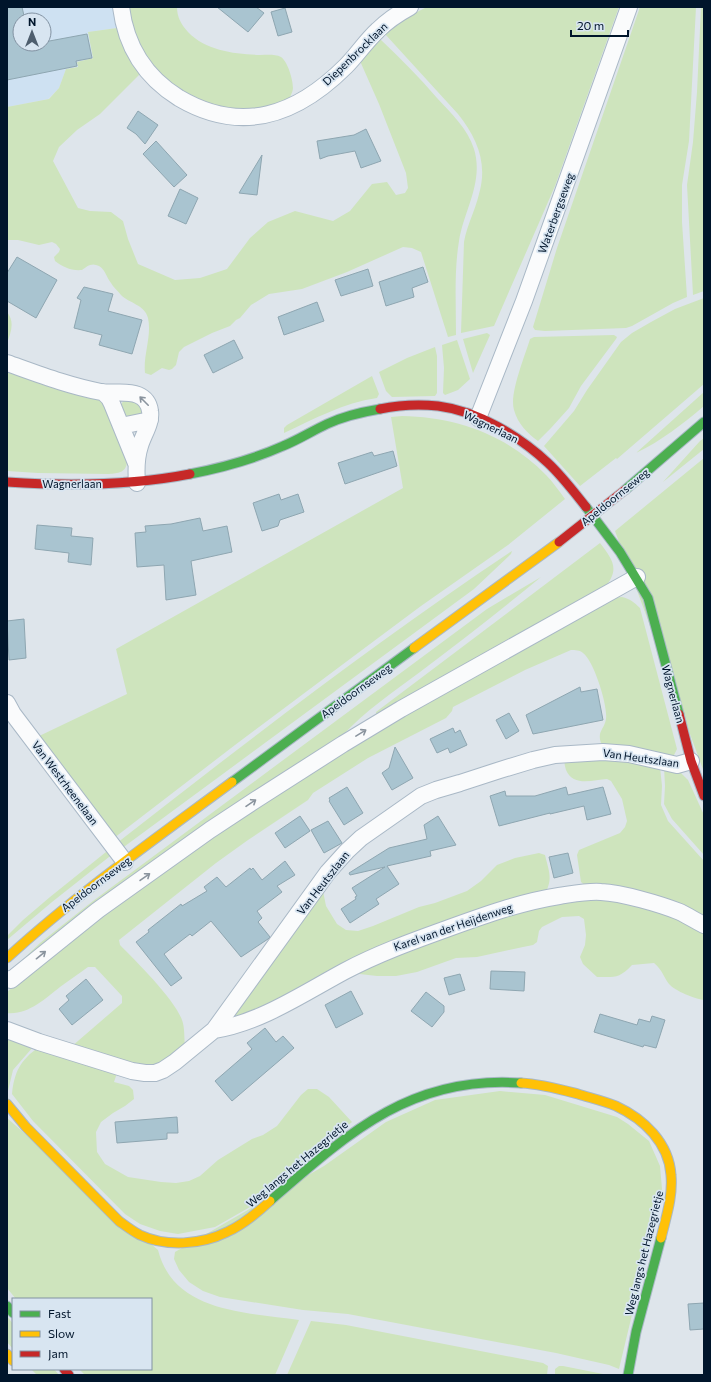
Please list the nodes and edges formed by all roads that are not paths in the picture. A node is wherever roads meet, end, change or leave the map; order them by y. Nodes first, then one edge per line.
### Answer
1 (121, 7) edge
2 (410, 7) edge
3 (629, 7) edge
4 (7, 363) edge
5 (103, 392) junction
6 (478, 418) junction
7 (150, 420) junction
8 (704, 422) edge
9 (121, 426) junction
10 (136, 463) junction
11 (7, 482) edge
12 (137, 483) junction
13 (637, 577) junction
14 (7, 703) edge
15 (691, 761) junction
16 (704, 796) edge
17 (125, 862) junction
18 (704, 925) edge
19 (7, 958) edge
20 (9, 979) edge
21 (7, 1030) edge
22 (214, 1030) junction
23 (7, 1104) edge
24 (628, 1375) edge

1 - 2 street, Diepenbrocklaan
3 - 6 street, Waterbergseweg
4 - 5 street
7 -> 5 street
5 - 9 street
6 - 12 street, Wagnerlaan
6 - 13 street, Wagnerlaan
7 - 9 street
7 - 10 street
8 - 17 street, Apeldoornseweg, bridge
9 - 10 street
10 - 12 street
11 - 12 street, Wagnerlaan
13 - 15 street, Wagnerlaan
20 -> 13 street, Apeldoornseweg
14 - 17 street, Van Westrheenelaan
15 - 16 street, Wagnerlaan
15 - 22 street, Van Heutszlaan
17 - 19 street, Apeldoornseweg
18 - 22 street, Karel van der Heijdenweg
21 - 22 street, Van Heutszlaan
23 - 24 street, Weg langs het Hazegrietje

